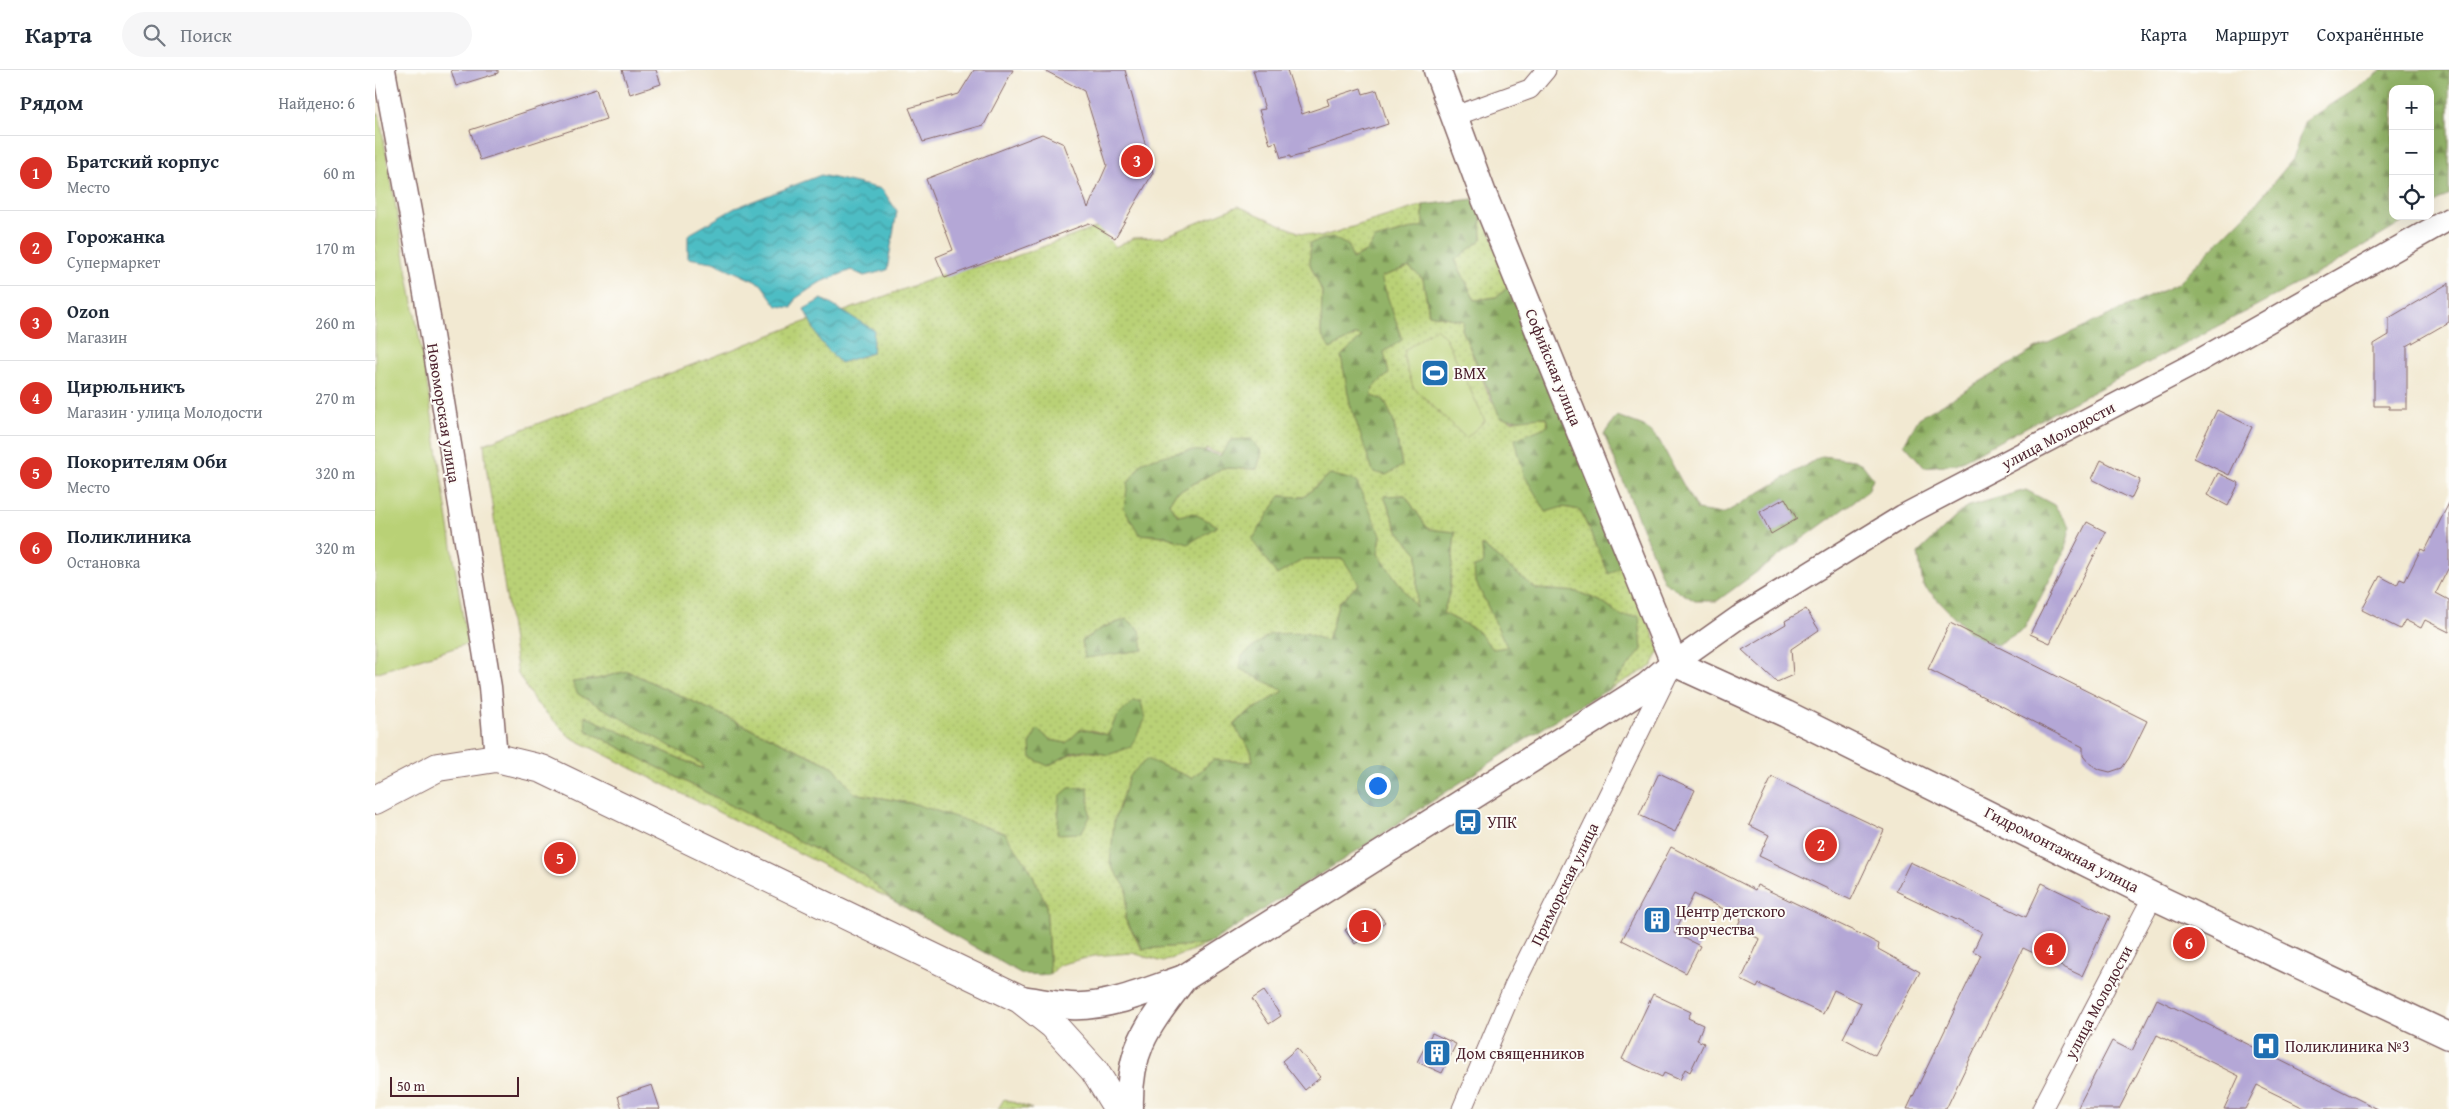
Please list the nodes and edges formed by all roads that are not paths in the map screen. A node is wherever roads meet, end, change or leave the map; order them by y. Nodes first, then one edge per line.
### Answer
1 (384, 70) edge
2 (1437, 70) edge
3 (1546, 70) edge
4 (1455, 116) junction
5 (2449, 219) edge
6 (1674, 663) junction
7 (496, 758) junction
8 (375, 800) edge
9 (2153, 896) junction
10 (1184, 978) junction
11 (1021, 999) junction
12 (2449, 1036) edge
13 (1118, 1109) edge
14 (1130, 1109) edge
15 (1462, 1109) edge
16 (2042, 1109) edge

1 - 7 street, Новоморская улица
2 - 4 main road, Софийская улица
3 - 4 street
4 - 6 main road, Софийская улица
5 - 6 street, улица Молодости
6 - 9 main road, Гидромонтажная улица
6 - 10 main road
6 - 15 street, Приморская улица
7 - 8 highway
7 - 11 highway
9 - 12 main road, Гидромонтажная улица
9 - 16 street, улица Молодости
10 - 11 main road
10 - 14 main road
11 - 13 highway

